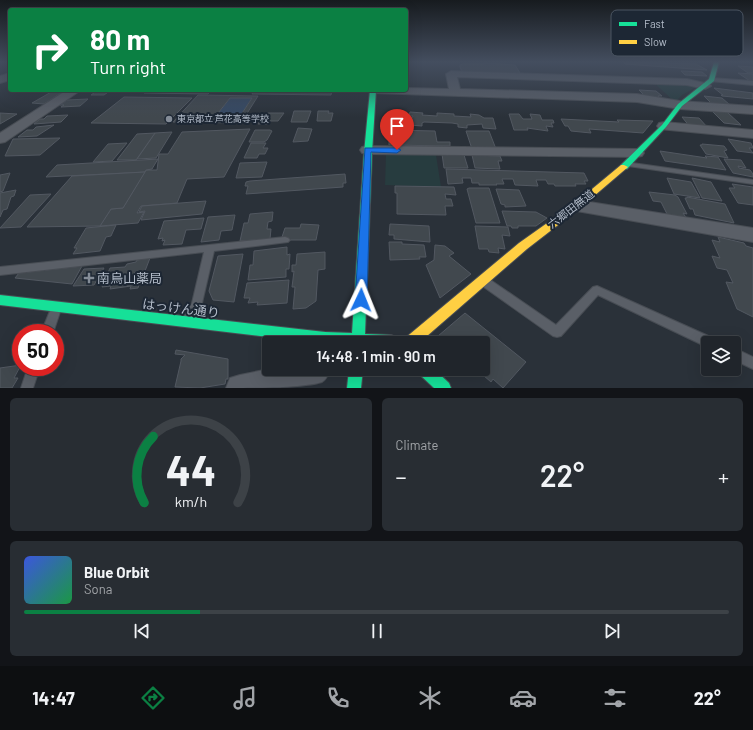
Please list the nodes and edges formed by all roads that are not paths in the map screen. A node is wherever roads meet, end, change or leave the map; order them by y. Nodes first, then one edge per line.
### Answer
1 (452, 80) edge
2 (632, 80) edge
3 (709, 80) edge
4 (708, 83) junction
5 (753, 83) edge
6 (408, 91) edge
7 (72, 92) edge
8 (373, 92) edge
9 (455, 93) junction
10 (680, 105) junction
11 (732, 109) junction
12 (753, 110) edge
13 (664, 126) junction
14 (753, 128) edge
15 (753, 134) edge
16 (0, 139) edge
17 (368, 150) junction
18 (632, 159) junction
19 (753, 182) edge
20 (577, 206) junction
21 (753, 235) edge
22 (286, 240) dead end
23 (210, 248) junction
24 (0, 271) edge
25 (483, 280) junction
26 (0, 300) edge
27 (58, 306) junction
28 (187, 322) junction
29 (51, 324) edge
30 (307, 336) edge
31 (357, 336) edge
32 (417, 336) edge
33 (701, 338) edge
34 (741, 357) edge
35 (753, 363) edge
36 (31, 376) edge
37 (293, 376) edge
38 (355, 376) edge
39 (431, 376) edge
40 (27, 388) edge
41 (240, 388) edge
42 (354, 388) edge
43 (444, 388) edge

1 - 9 street
2 - 4 street
3 - 4 street
4 - 5 lane
4 - 10 street, 六郷田無道
6 - 9 street
7 - 16 street
8 - 17 street
9 - 10 street
10 - 11 street
10 - 13 street, 六郷田無道
11 - 12 street
11 - 14 street
13 - 15 street
13 - 18 street, 六郷田無道
17 - 18 street
17 - 31 street
18 - 19 lane
18 - 20 street, 六郷田無道
20 - 21 street
20 - 25 street, 六郷田無道
22 - 23 lane
23 - 24 lane
23 - 28 lane
25 - 32 street, 六郷田無道
25 - 33 lane
26 - 27 street, はっけん通り
27 - 28 street, はっけん通り
27 - 29 lane
28 - 30 street, はっけん通り
34 - 35 lane
36 - 40 lane
37 - 41 street
38 - 42 street
39 - 43 street

